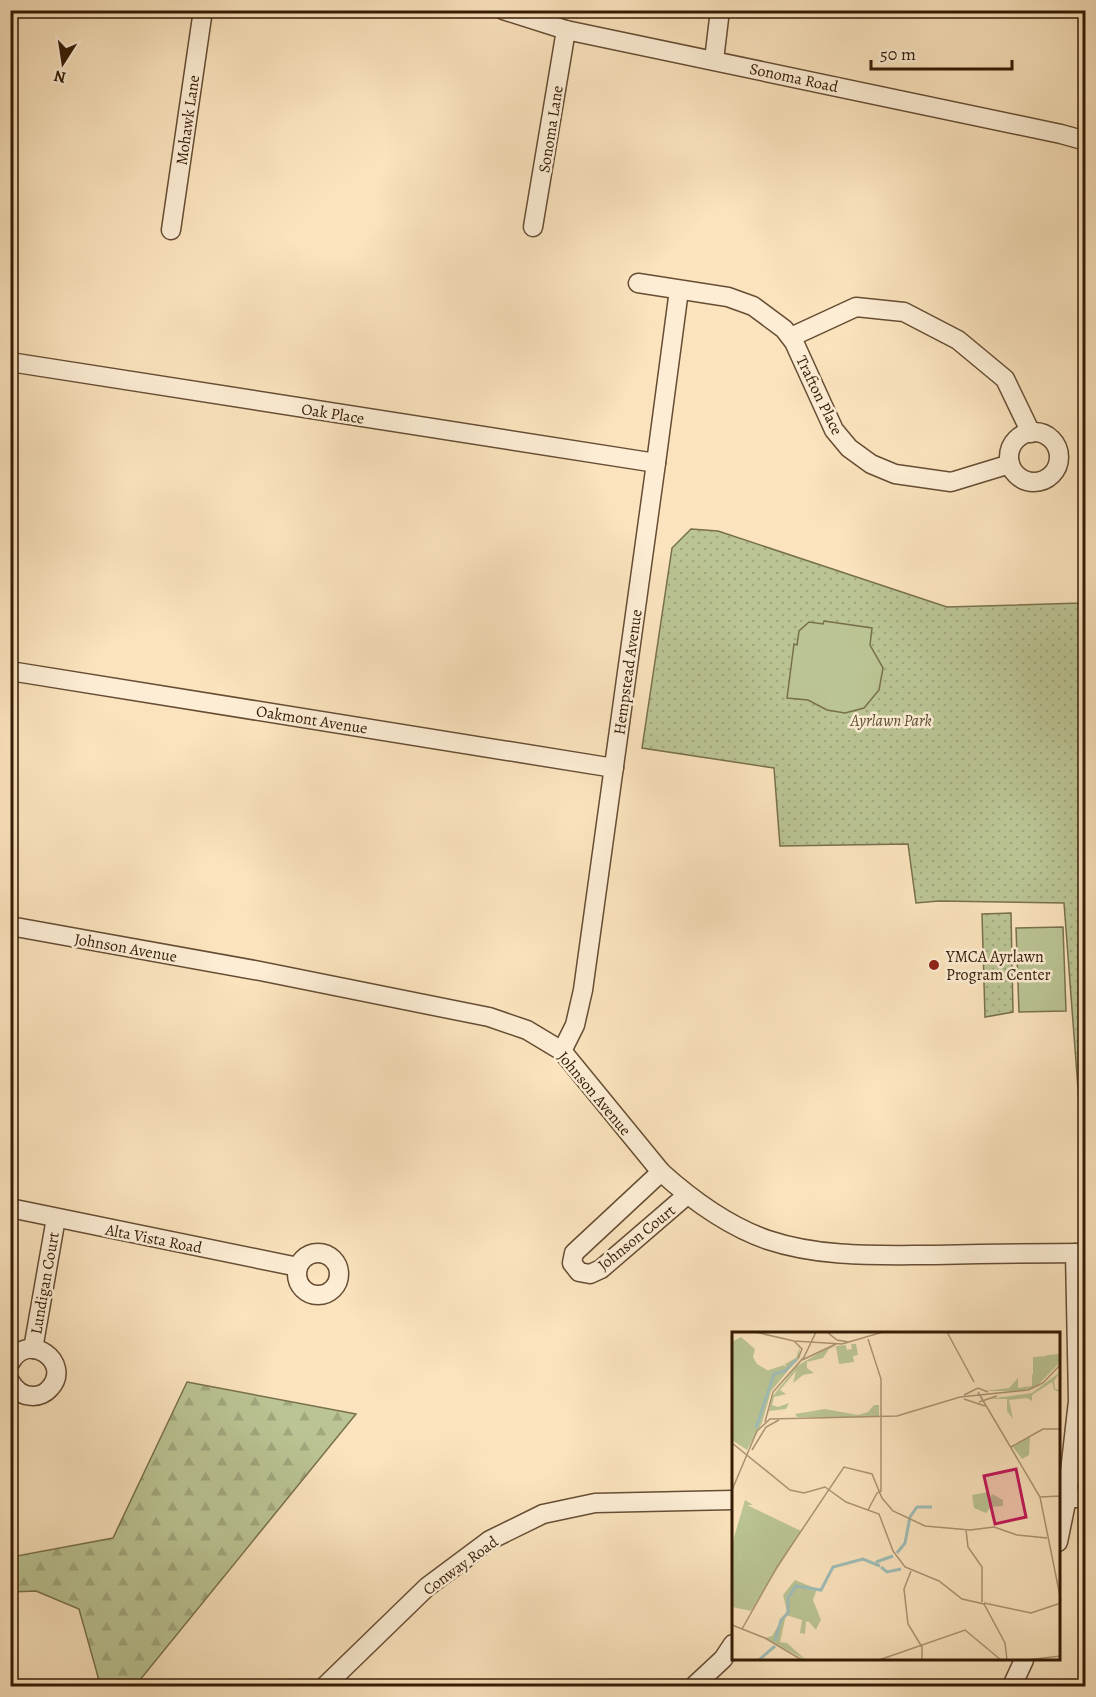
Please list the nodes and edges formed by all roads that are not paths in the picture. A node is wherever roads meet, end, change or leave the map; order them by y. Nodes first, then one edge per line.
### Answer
1 (203, 10) edge
2 (503, 10) edge
3 (720, 10) edge
4 (566, 30) junction
5 (714, 60) junction
6 (1086, 141) edge
7 (533, 227) dead end
8 (171, 230) dead end
9 (638, 283) dead end
10 (679, 290) junction
11 (791, 337) junction
12 (10, 362) edge
13 (1031, 433) junction
14 (656, 463) junction
15 (1010, 464) junction
16 (10, 671) edge
17 (614, 768) junction
18 (10, 926) edge
19 (562, 1051) junction
20 (661, 1172) junction
21 (687, 1195) junction
22 (10, 1208) edge
23 (56, 1218) junction
24 (1080, 1253) edge
25 (298, 1267) dead end
26 (33, 1348) junction
27 (10, 1363) edge
28 (10, 1381) edge
29 (1063, 1498) edge
30 (1086, 1498) edge
31 (732, 1500) edge
32 (1060, 1531) edge
33 (732, 1646) edge
34 (1023, 1661) edge
35 (325, 1686) edge
36 (694, 1686) edge
37 (1012, 1686) edge

1 - 8 street, Mohawk Lane
2 - 4 street, Sonoma Road
3 - 5 street
4 - 5 street, Sonoma Road
4 - 7 street, Sonoma Lane
5 - 6 street, Sonoma Road
9 - 10 street, Trafton Place
10 - 11 street, Trafton Place
10 - 14 street, Hempstead Avenue
11 - 13 street
11 - 15 street, Trafton Place
12 - 14 street, Oak Place
13 - 15 street
13 - 15 street
14 - 17 street, Hempstead Avenue
16 - 17 street, Oakmont Avenue
17 - 19 street, Hempstead Avenue
18 - 19 street, Johnson Avenue
19 - 20 street, Johnson Avenue
20 - 21 street, Johnson Avenue
20 - 21 street, Johnson Court
21 - 24 street, Johnson Avenue
22 - 23 street, Alta Vista Road
23 - 25 street, Alta Vista Road
23 - 26 street, Lundigan Court
24 - 29 street
26 - 27 street, Lundigan Court
26 - 28 street, Lundigan Court
29 - 30 street
29 - 32 street
31 - 35 street, Conway Road
33 - 36 street
34 - 37 street

